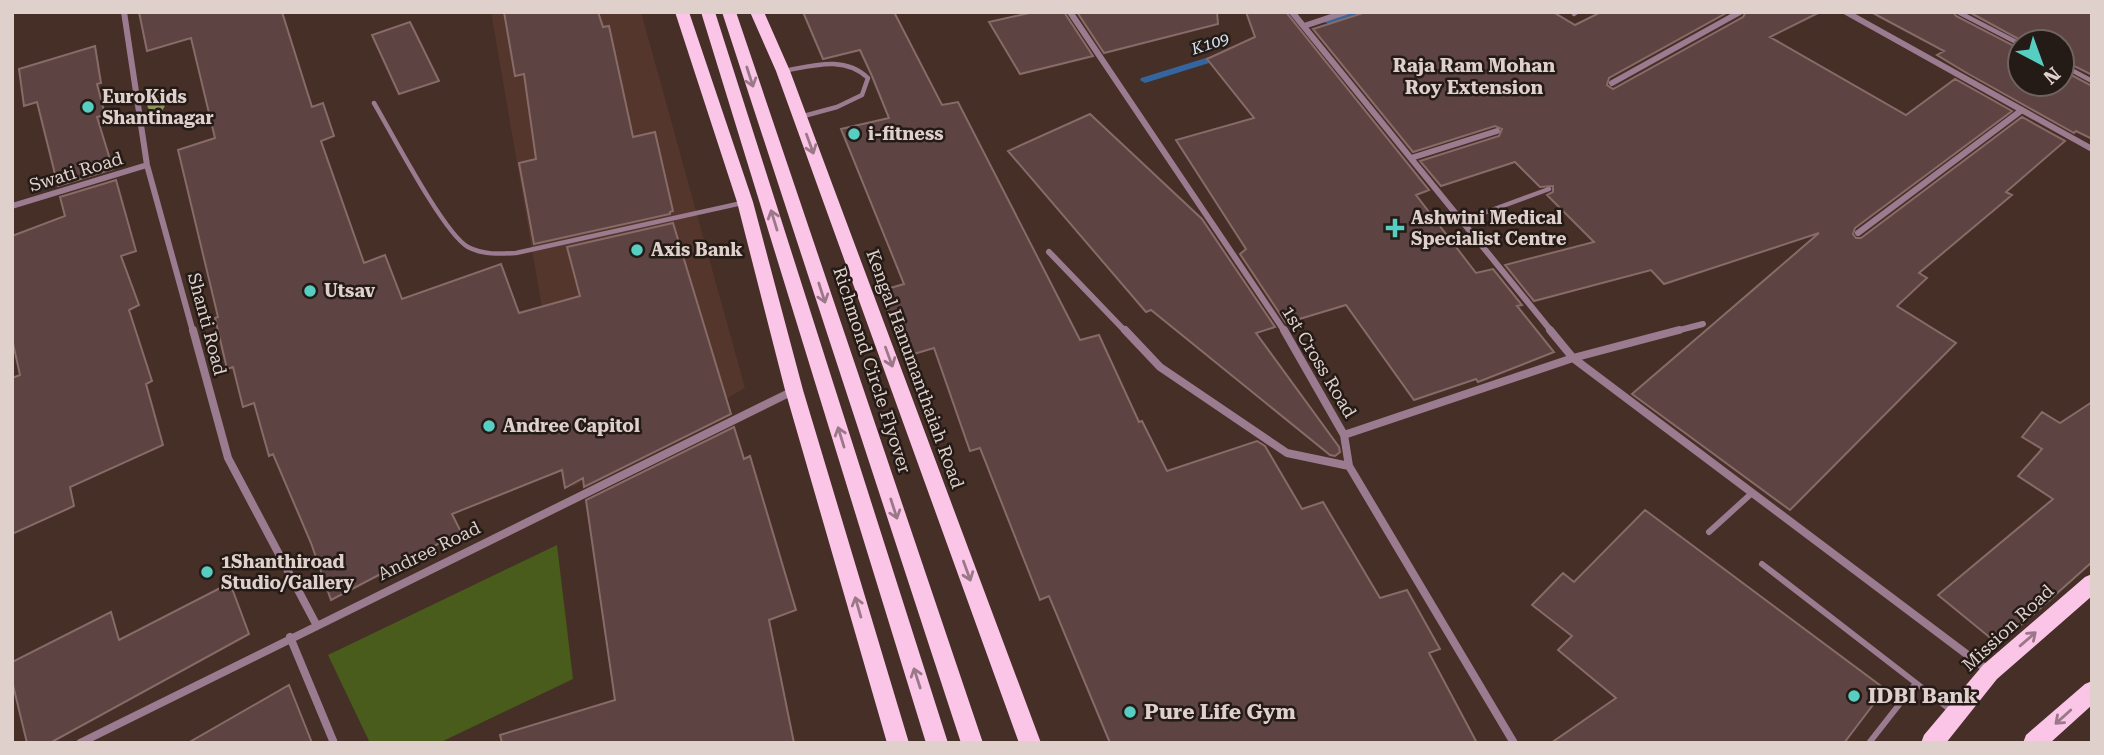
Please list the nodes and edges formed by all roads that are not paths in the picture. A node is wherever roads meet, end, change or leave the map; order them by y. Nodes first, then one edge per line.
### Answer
1 (124, 12) edge
2 (682, 12) edge
3 (708, 12) edge
4 (729, 12) edge
5 (757, 12) edge
6 (1070, 12) edge
7 (1292, 12) edge
8 (1346, 12) edge
9 (1740, 12) edge
10 (1846, 12) edge
11 (1958, 12) edge
12 (1304, 26) junction
13 (2006, 37) edge
14 (783, 71) junction
15 (2076, 72) edge
16 (2092, 80) edge
17 (1612, 83) dead end
18 (374, 103) dead end
19 (2022, 110) junction
20 (800, 117) junction
21 (1497, 131) dead end
22 (2092, 149) edge
23 (1411, 158) junction
24 (147, 164) junction
25 (1549, 189) dead end
26 (745, 202) junction
27 (12, 206) edge
28 (1462, 221) junction
29 (1858, 233) dead end
30 (1049, 251) dead end
31 (1703, 324) dead end
32 (1573, 358) junction
33 (794, 390) junction
34 (1344, 435) junction
35 (1349, 466) junction
36 (1752, 493) junction
37 (1709, 532) dead end
38 (1762, 564) dead end
39 (2092, 583) edge
40 (316, 624) junction
41 (290, 637) junction
42 (1990, 672) junction
43 (1916, 683) junction
44 (2092, 691) edge
45 (1955, 714) junction
46 (80, 743) edge
47 (334, 743) edge
48 (898, 743) edge
49 (937, 743) edge
50 (972, 743) edge
51 (1030, 743) edge
52 (1514, 743) edge
53 (1869, 743) edge
54 (1932, 743) edge
55 (2034, 743) edge

1 - 24 street, Shanti Road
2 - 26 main road
49 -> 3 main road
4 -> 50 main road, Richmond Circle Flyover
5 - 14 main road, Kengal Hanumanthaiah Road
6 - 34 street, 1st Cross Road
7 - 12 street
8 - 12 street
9 - 17 street
10 - 19 street
11 - 13 lane
12 - 23 street
14 - 20 main road, Kengal Hanumanthaiah Road
14 - 20 lane
15 - 16 lane
18 - 26 lane
19 - 22 street
19 - 29 street
20 -> 51 main road, Kengal Hanumanthaiah Road
21 - 23 street
23 - 28 street
24 - 27 street, Swati Road
24 - 40 street, Shanti Road
25 - 28 lane
26 - 33 main road
28 - 32 street
30 - 35 street
31 - 32 street
32 - 34 street
32 - 36 street
33 - 40 street, Andree Road
48 -> 33 main road
34 - 35 street, 1st Cross Road
35 - 52 street, 1st Cross Road
36 - 37 lane
36 - 42 street
38 - 43 lane
42 -> 39 main road, Mission Road
40 - 41 street, Andree Road
41 - 46 street, Andree Road
41 - 47 street
42 - 45 main road, Mission Road
43 - 45 lane
43 - 53 lane
44 -> 55 main road
45 - 54 main road, Mission Road

